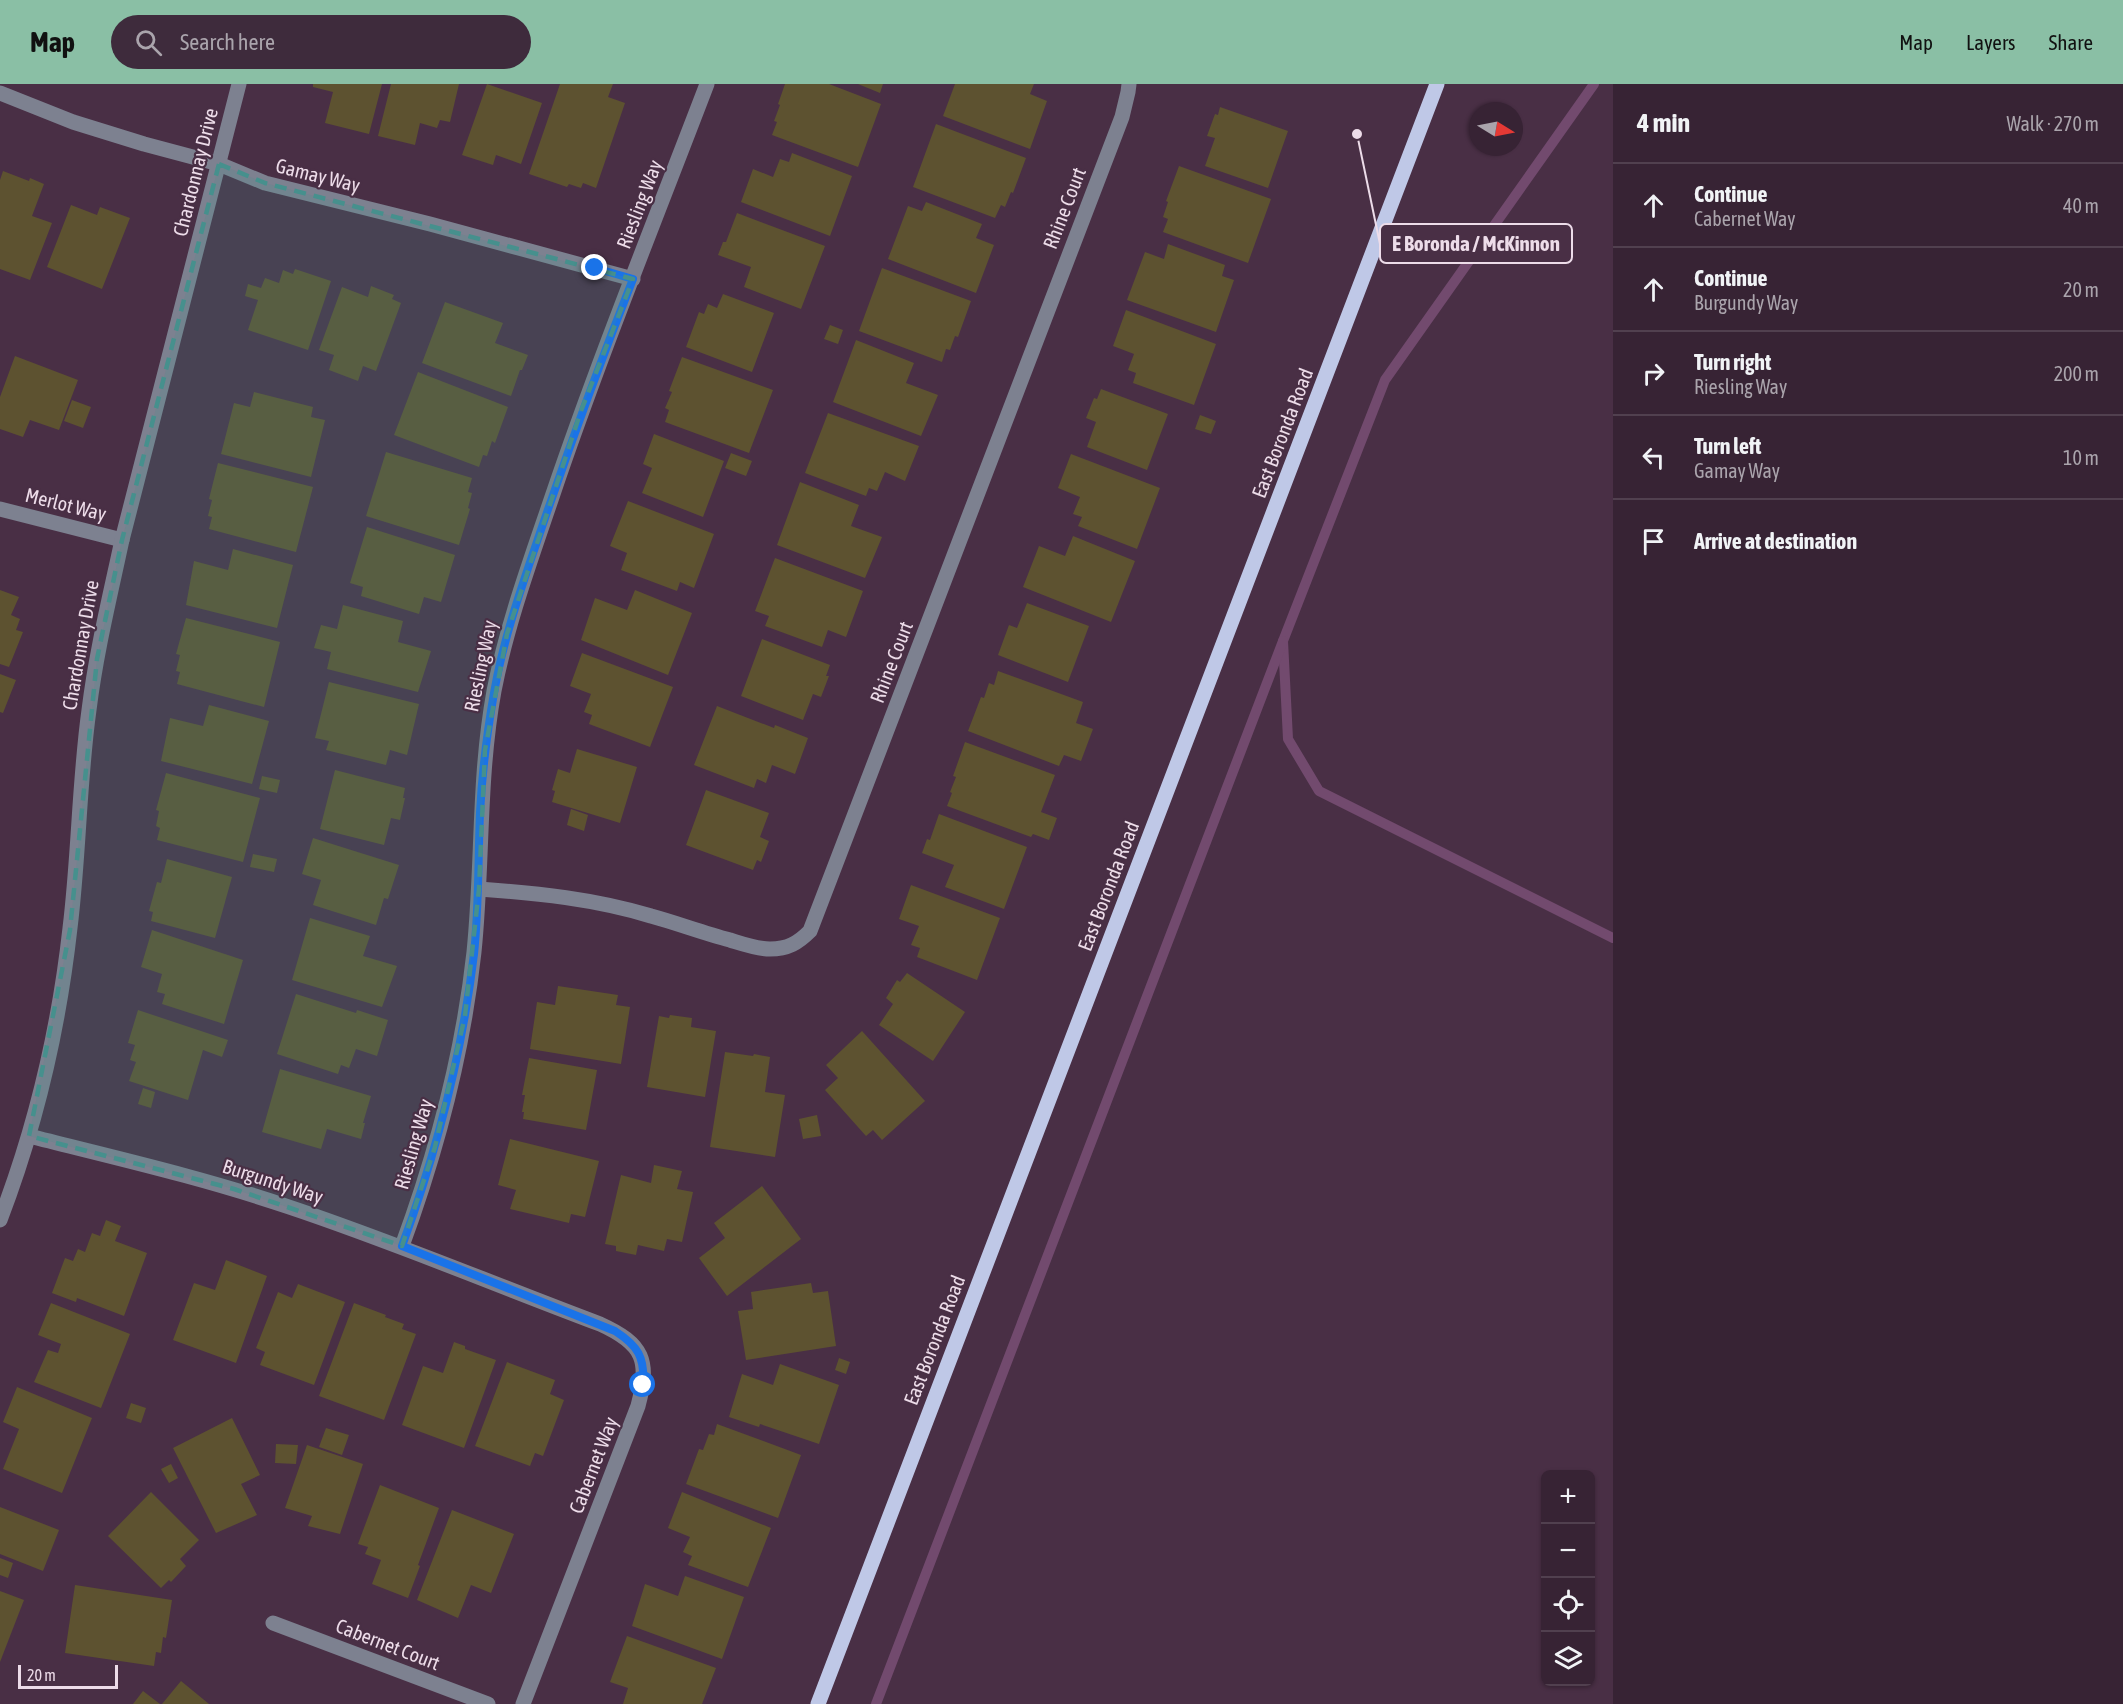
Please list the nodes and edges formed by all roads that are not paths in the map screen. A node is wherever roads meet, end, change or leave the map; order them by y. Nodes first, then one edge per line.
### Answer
1 (239, 84) edge
2 (707, 84) edge
3 (1129, 84) edge
4 (1437, 84) edge
5 (0, 93) edge
6 (219, 164) junction
7 (633, 279) junction
8 (0, 509) edge
9 (122, 540) junction
10 (479, 889) junction
11 (29, 1136) junction
12 (0, 1220) edge
13 (402, 1246) junction
14 (499, 1286) joint
15 (273, 1623) dead end
16 (489, 1704) edge
17 (523, 1704) edge
18 (818, 1704) edge

1 - 6 street, Chardonnay Drive
2 - 7 street, Riesling Way
3 - 10 street, Rhine Court
4 - 18 main road, East Boronda Road
5 - 6 street, Gamay Way
6 - 7 street, Gamay Way
6 - 9 street, Chardonnay Drive
7 - 10 street, Riesling Way
8 - 9 street, Merlot Way
9 - 11 street, Chardonnay Drive
10 - 13 street, Riesling Way
11 - 12 street, Chardonnay Drive
11 - 13 street, Burgundy Way
13 - 14 street, Burgundy Way
14 - 17 street, Cabernet Way
15 - 16 street, Cabernet Court

